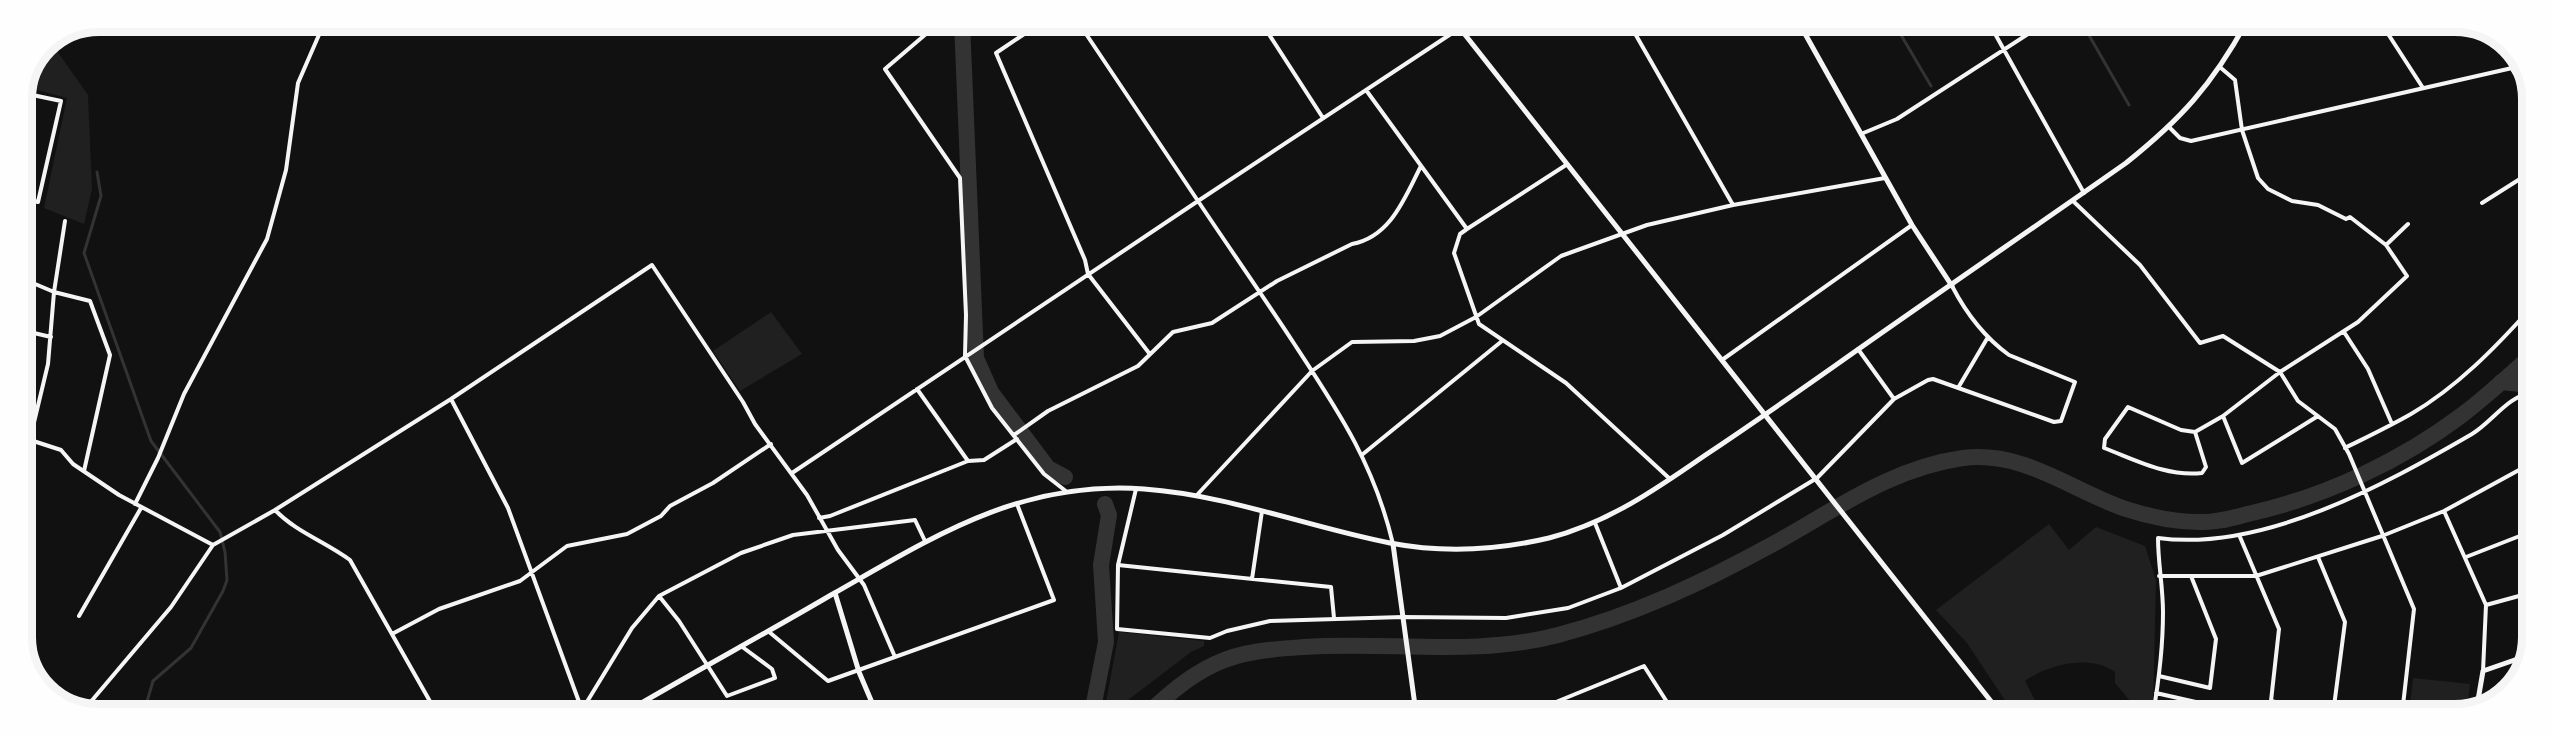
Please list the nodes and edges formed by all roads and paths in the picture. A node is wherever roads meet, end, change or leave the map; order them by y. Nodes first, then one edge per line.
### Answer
1 (321, 32) edge
2 (928, 32) edge
3 (1027, 32) edge
4 (1085, 32) edge
5 (1267, 32) edge
6 (1454, 32) edge
7 (1463, 32) edge
8 (1634, 32) edge
9 (1804, 32) edge
10 (1994, 32) edge
11 (2031, 32) edge
12 (2241, 32) edge
13 (2387, 32) edge
14 (2003, 50) junction
15 (2221, 68) junction
16 (2512, 69) joint
17 (2519, 80) edge
18 (2423, 88) junction
19 (1366, 90) junction
20 (32, 95) edge
21 (1323, 118) junction
22 (2170, 128) junction
23 (2242, 130) junction
24 (1860, 135) junction
25 (1420, 165) junction
26 (1566, 165) junction
27 (1885, 178) junction
28 (2521, 178) edge
29 (2084, 193) junction
30 (32, 201) edge
31 (1198, 201) junction
32 (2073, 201) junction
33 (2482, 203) dead end
34 (1733, 205) junction
35 (65, 220) dead end
36 (2408, 224) dead end
37 (1912, 225) junction
38 (1467, 229) junction
39 (1622, 235) junction
40 (2386, 245) junction
41 (1088, 274) junction
42 (32, 283) edge
43 (1952, 286) junction
44 (1260, 291) junction
45 (54, 292) junction
46 (1476, 317) junction
47 (2521, 318) edge
48 (2344, 332) junction
49 (32, 333) edge
50 (51, 337) junction
51 (1988, 337) junction
52 (1502, 341) junction
53 (1858, 349) junction
54 (1149, 353) junction
55 (965, 356) junction
56 (1721, 361) junction
57 (1312, 371) junction
58 (2280, 372) junction
59 (1958, 388) junction
60 (917, 389) junction
61 (2522, 395) edge
62 (451, 399) junction
63 (1894, 399) junction
64 (1766, 415) junction
65 (2223, 416) junction
66 (2318, 416) junction
67 (2392, 424) junction
68 (32, 431) edge
69 (2195, 432) junction
70 (1016, 436) junction
71 (32, 440) edge
72 (771, 444) junction
73 (2345, 448) junction
74 (1363, 454) junction
75 (968, 461) junction
76 (2522, 469) edge
77 (84, 471) junction
78 (792, 473) junction
79 (1817, 478) junction
80 (1670, 479) junction
81 (1136, 489) junction
82 (1066, 492) junction
83 (2365, 494) junction
84 (1196, 496) junction
85 (135, 504) junction
86 (1017, 504) junction
87 (141, 508) junction
88 (275, 510) junction
89 (1262, 511) junction
90 (2444, 511) junction
91 (819, 518) junction
92 (1595, 523) junction
93 (827, 532) junction
94 (2522, 535) edge
95 (2382, 536) junction
96 (2240, 537) junction
97 (924, 541) junction
98 (215, 544) junction
99 (1393, 544) junction
100 (2318, 557) junction
101 (2466, 558) junction
102 (1118, 565) junction
103 (531, 574) junction
104 (2159, 576) junction
105 (2191, 576) junction
106 (2256, 576) junction
107 (857, 578) junction
108 (1252, 579) junction
109 (1621, 588) junction
110 (836, 593) junction
111 (2522, 595) edge
112 (659, 596) junction
113 (2486, 605) junction
114 (79, 616) dead end
115 (1403, 617) junction
116 (1334, 618) junction
117 (767, 630) junction
118 (392, 634) junction
119 (741, 646) junction
120 (895, 657) junction
121 (2517, 659) edge
122 (706, 666) junction
123 (2483, 671) junction
124 (859, 672) junction
125 (2159, 676) junction
126 (2156, 693) junction
127 (2477, 699) edge
128 (90, 703) edge
129 (431, 704) edge
130 (579, 704) edge
131 (586, 704) edge
132 (640, 704) edge
133 (873, 704) edge
134 (1280, 704) edge
135 (1343, 704) edge
136 (1415, 704) edge
137 (1551, 704) edge
138 (1668, 704) edge
139 (1993, 704) edge
140 (2154, 704) edge
141 (2205, 704) edge
142 (2284, 704) edge
143 (2334, 704) edge
144 (2403, 704) edge

1 - 85 street
2 - 55 street
3 - 41 street
4 - 31 street
5 - 21 street
6 - 19 street
7 - 26 main road
8 - 34 street
9 - 24 main road
10 - 14 street
11 - 14 street
12 - 15 main road
13 - 18 street
14 - 24 street
14 - 29 street
15 - 22 main road
15 - 23 street
16 - 17 street
16 - 18 street
18 - 23 street
19 - 21 street
19 - 25 street
20 - 30 street
21 - 31 street
22 - 23 street
22 - 29 main road
23 - 40 street
24 - 27 main road
25 - 38 street
25 - 44 street
26 - 38 street
26 - 39 main road
27 - 34 street
27 - 37 main road
28 - 33 street
29 - 32 main road
31 - 41 street
31 - 44 street
32 - 43 main road
32 - 58 street
34 - 39 street
35 - 45 street
36 - 40 street
37 - 43 main road
37 - 56 street
38 - 46 street
39 - 46 street
39 - 56 main road
40 - 48 street
41 - 54 street
41 - 55 street
42 - 45 street
43 - 51 street
43 - 53 main road
44 - 54 street
44 - 57 street
45 - 50 street
45 - 77 street
46 - 52 street
46 - 57 street
47 - 67 street
48 - 58 street
48 - 67 street
49 - 50 street
50 - 68 street
51 - 59 street
51 - 59 street
52 - 74 street
52 - 80 street
53 - 63 street
53 - 64 main road
54 - 70 street
55 - 60 street
55 - 70 street
56 - 64 main road
57 - 74 street
57 - 84 street
58 - 65 street
58 - 66 street
59 - 63 street
60 - 75 street
60 - 78 street
61 - 83 street
62 - 72 street
62 - 88 street
62 - 103 street
63 - 79 street
64 - 79 main road
64 - 80 main road
65 - 66 street
65 - 69 street
66 - 73 street
67 - 73 street
69 - 69 street
70 - 75 street
70 - 82 street
71 - 77 street
72 - 78 street
72 - 103 street
73 - 83 street
74 - 99 street
75 - 91 street
76 - 90 street
77 - 85 street
78 - 91 street
79 - 109 street
79 - 139 main road
80 - 92 main road
81 - 82 main road
81 - 84 main road
81 - 102 street
82 - 86 main road
83 - 95 street
83 - 96 street
84 - 89 main road
85 - 87 street
86 - 97 main road
86 - 120 street
87 - 98 street
87 - 114 street
88 - 98 street
88 - 118 street
89 - 99 main road
89 - 108 street
90 - 95 street
90 - 101 street
91 - 93 street
92 - 99 main road
92 - 109 street
93 - 97 street
93 - 107 street
93 - 112 street
94 - 101 street
95 - 100 street
95 - 144 street
96 - 104 street
96 - 106 street
97 - 107 main road
98 - 128 street
99 - 115 main road
100 - 106 street
100 - 143 street
101 - 113 street
102 - 108 street
102 - 116 street
103 - 118 street
103 - 130 street
104 - 105 street
104 - 125 street
105 - 106 street
105 - 125 street
106 - 142 street
107 - 110 main road
107 - 120 street
108 - 116 street
109 - 115 street
110 - 117 main road
110 - 124 main road
111 - 113 street
112 - 122 street
112 - 131 street
113 - 123 street
115 - 116 street
115 - 136 main road
117 - 119 main road
117 - 124 street
118 - 129 street
119 - 122 main road
119 - 122 street
120 - 124 street
121 - 123 main road
122 - 132 main road
123 - 127 main road
124 - 133 main road
125 - 126 street
126 - 140 street
126 - 141 street
134 - 135 street
137 - 138 street

